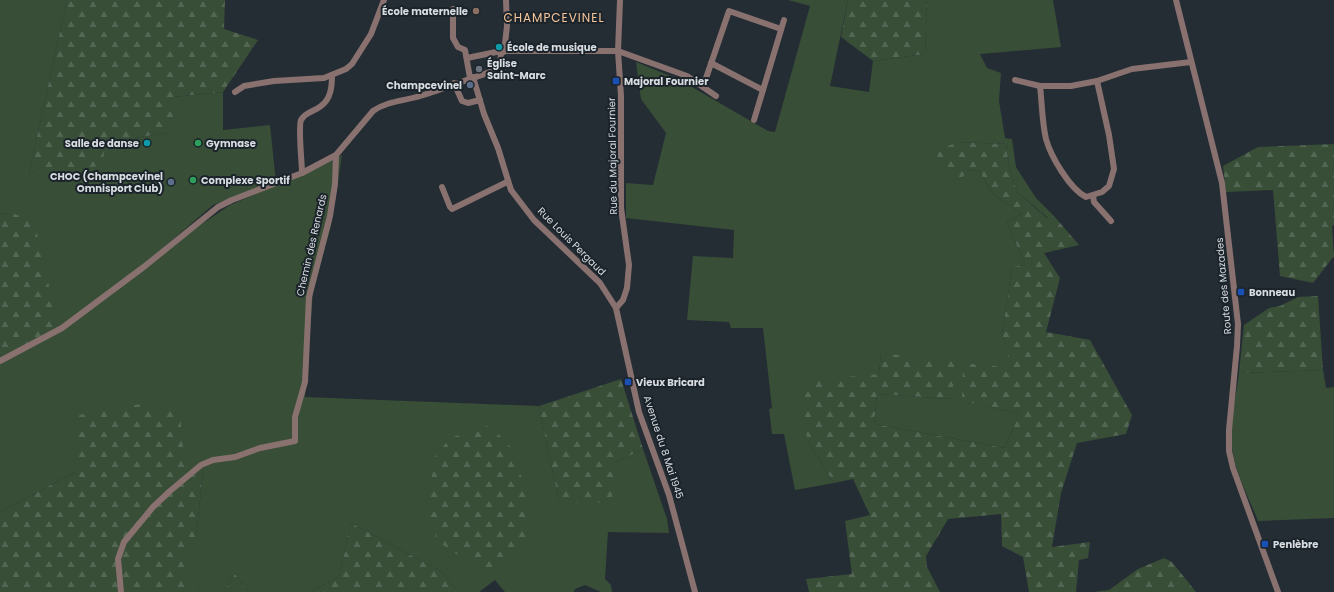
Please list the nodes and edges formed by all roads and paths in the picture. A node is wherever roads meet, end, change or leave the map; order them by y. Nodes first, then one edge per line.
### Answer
1 (384, 0) edge
2 (506, 0) edge
3 (620, 0) edge
4 (1176, 0) edge
5 (453, 9) dead end
6 (784, 20) dead end
7 (781, 29) junction
8 (503, 51) junction
9 (618, 51) junction
10 (467, 58) junction
11 (1191, 62) junction
12 (711, 63) junction
13 (332, 75) junction
14 (472, 78) junction
15 (1015, 80) dead end
16 (1097, 81) junction
17 (454, 83) junction
18 (1040, 86) junction
19 (703, 87) junction
20 (763, 90) junction
21 (235, 92) dead end
22 (716, 96) dead end
23 (480, 100) junction
24 (754, 120) dead end
25 (336, 155) junction
26 (302, 173) junction
27 (507, 182) junction
28 (442, 187) dead end
29 (1093, 196) junction
30 (1110, 221) dead end
31 (616, 308) junction
32 (0, 361) edge
33 (121, 592) edge
34 (695, 592) edge
35 (1278, 592) edge

1 - 13 street
2 - 8 street
3 - 9 street, Rue du Majoral Fournier
4 - 11 street, Route des Mazades
5 - 10 street
6 - 7 street
7 - 12 street
7 - 20 street
8 - 9 street
8 - 10 street
8 - 14 street
9 - 19 street
9 - 31 street, Rue du Majoral Fournier
10 - 14 street, Rue Louis Pergaud
11 - 16 street
11 - 35 street, Route des Mazades
12 - 19 street
12 - 20 street
13 - 21 street
13 - 26 street
14 - 17 street
14 - 23 street, Rue Louis Pergaud
15 - 18 street
16 - 18 street
16 - 29 street
17 - 23 street
17 - 25 street
18 - 29 street
19 - 22 street
20 - 24 street
23 - 27 street, Rue Louis Pergaud
25 - 26 street
25 - 33 street, Chemin des Renards
26 - 32 street
27 - 28 street
27 - 31 street, Rue Louis Pergaud
29 - 30 street
31 - 34 street, Avenue du 8 Mai 1945

